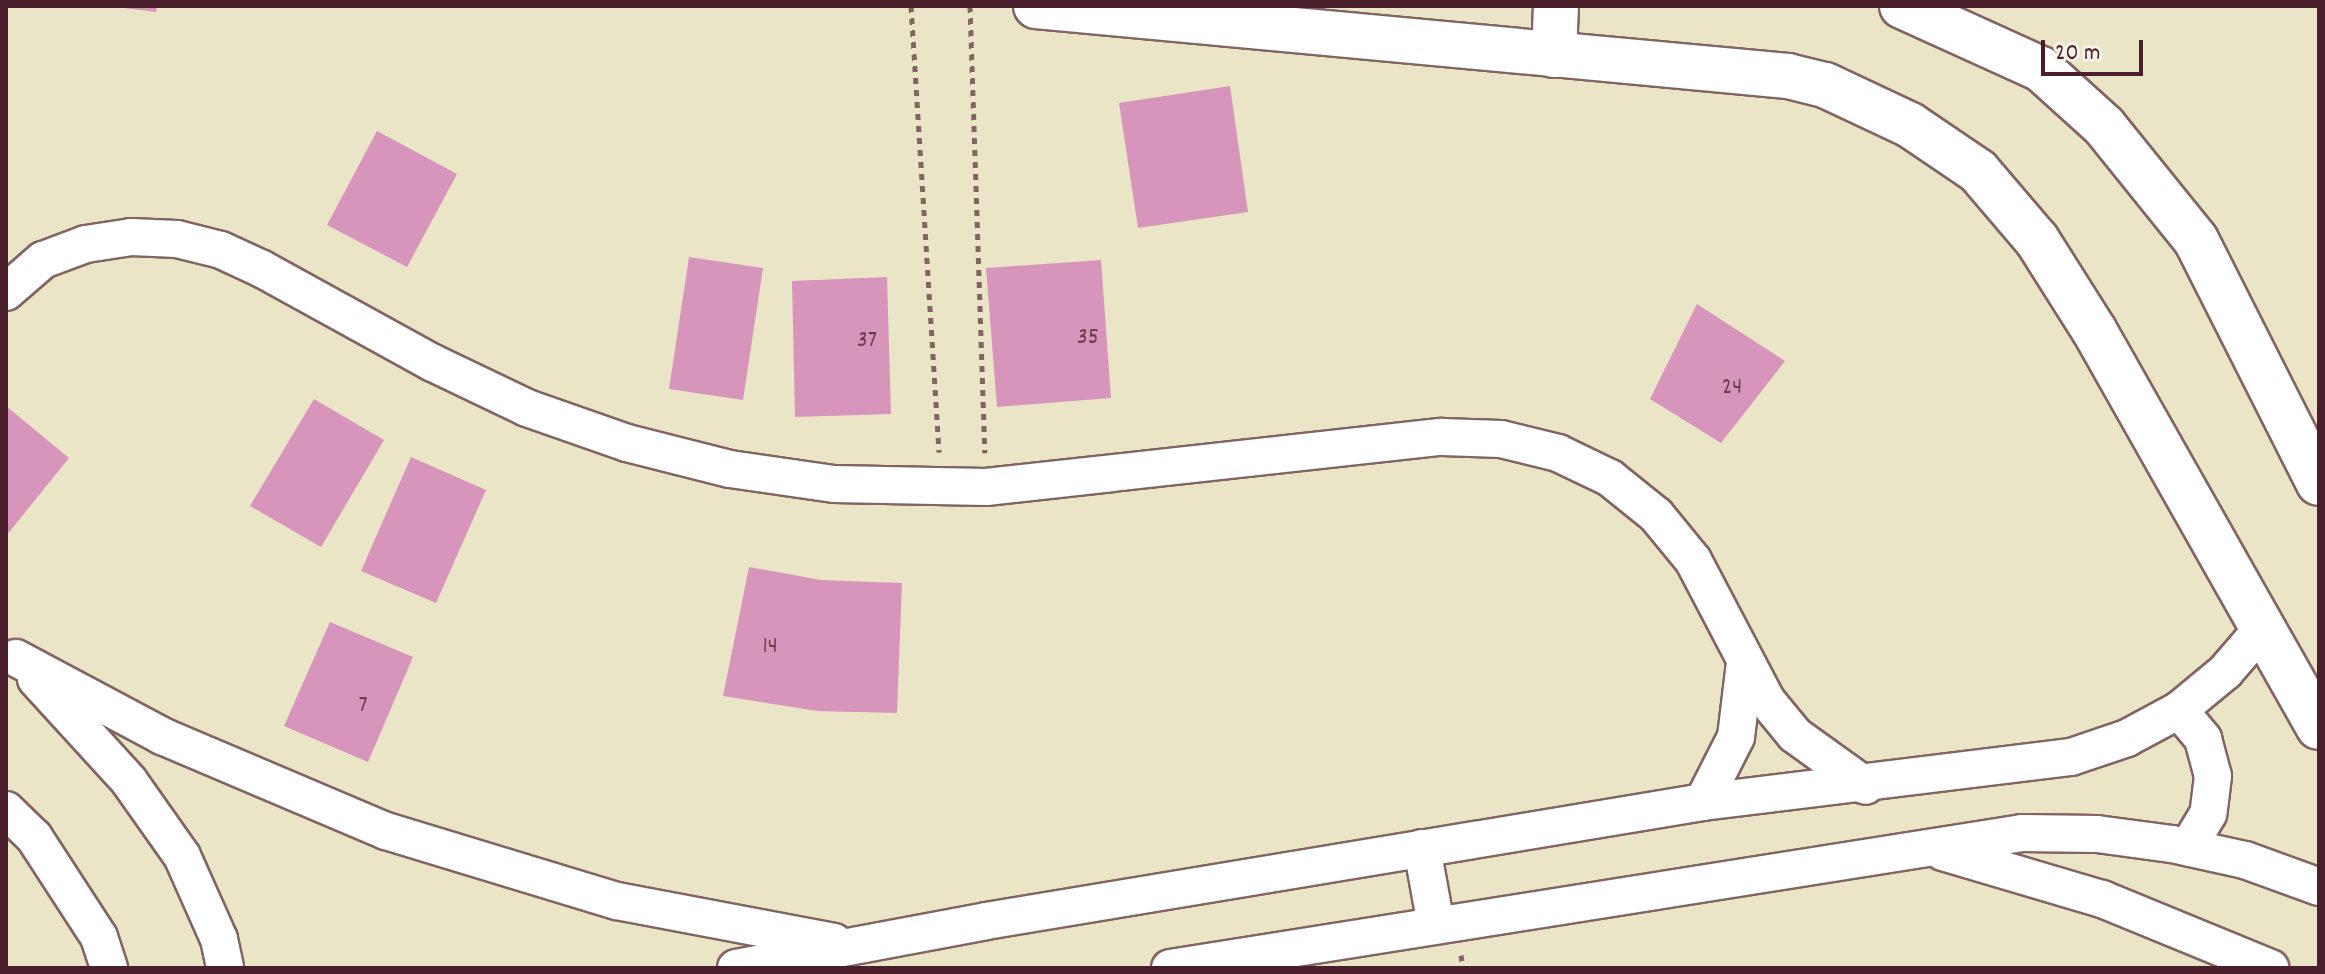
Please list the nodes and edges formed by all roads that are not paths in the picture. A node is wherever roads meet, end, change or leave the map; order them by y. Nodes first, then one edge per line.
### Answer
1 (1036, 6) edge
2 (1556, 6) edge
3 (1902, 6) edge
4 (1554, 55) junction
5 (6, 292) edge
6 (2319, 483) edge
7 (2263, 628) junction
8 (11, 653) edge
9 (1745, 663) junction
10 (2179, 710) junction
11 (2319, 727) edge
12 (1866, 786) junction
13 (1703, 802) junction
14 (6, 810) edge
15 (2188, 847) junction
16 (1422, 848) junction
17 (1933, 850) junction
18 (2319, 887) edge
19 (1436, 925) junction
20 (867, 946) junction
21 (222, 954) edge
22 (109, 968) edge
23 (256, 968) edge
24 (736, 968) edge
25 (1170, 968) edge
26 (2270, 968) edge

1 - 4 street
2 - 4 street
3 - 6 street
4 - 7 street
5 - 9 street
7 - 10 street
7 - 11 street
8 - 20 street
8 - 21 street
9 - 12 street
9 - 13 street
10 - 12 street
10 - 15 street
12 - 13 street
13 - 16 street
14 - 22 street
15 - 17 street
15 - 18 street
16 - 19 street
16 - 20 street
17 - 19 street
17 - 26 street
19 - 25 street
20 - 24 street
21 - 23 street

